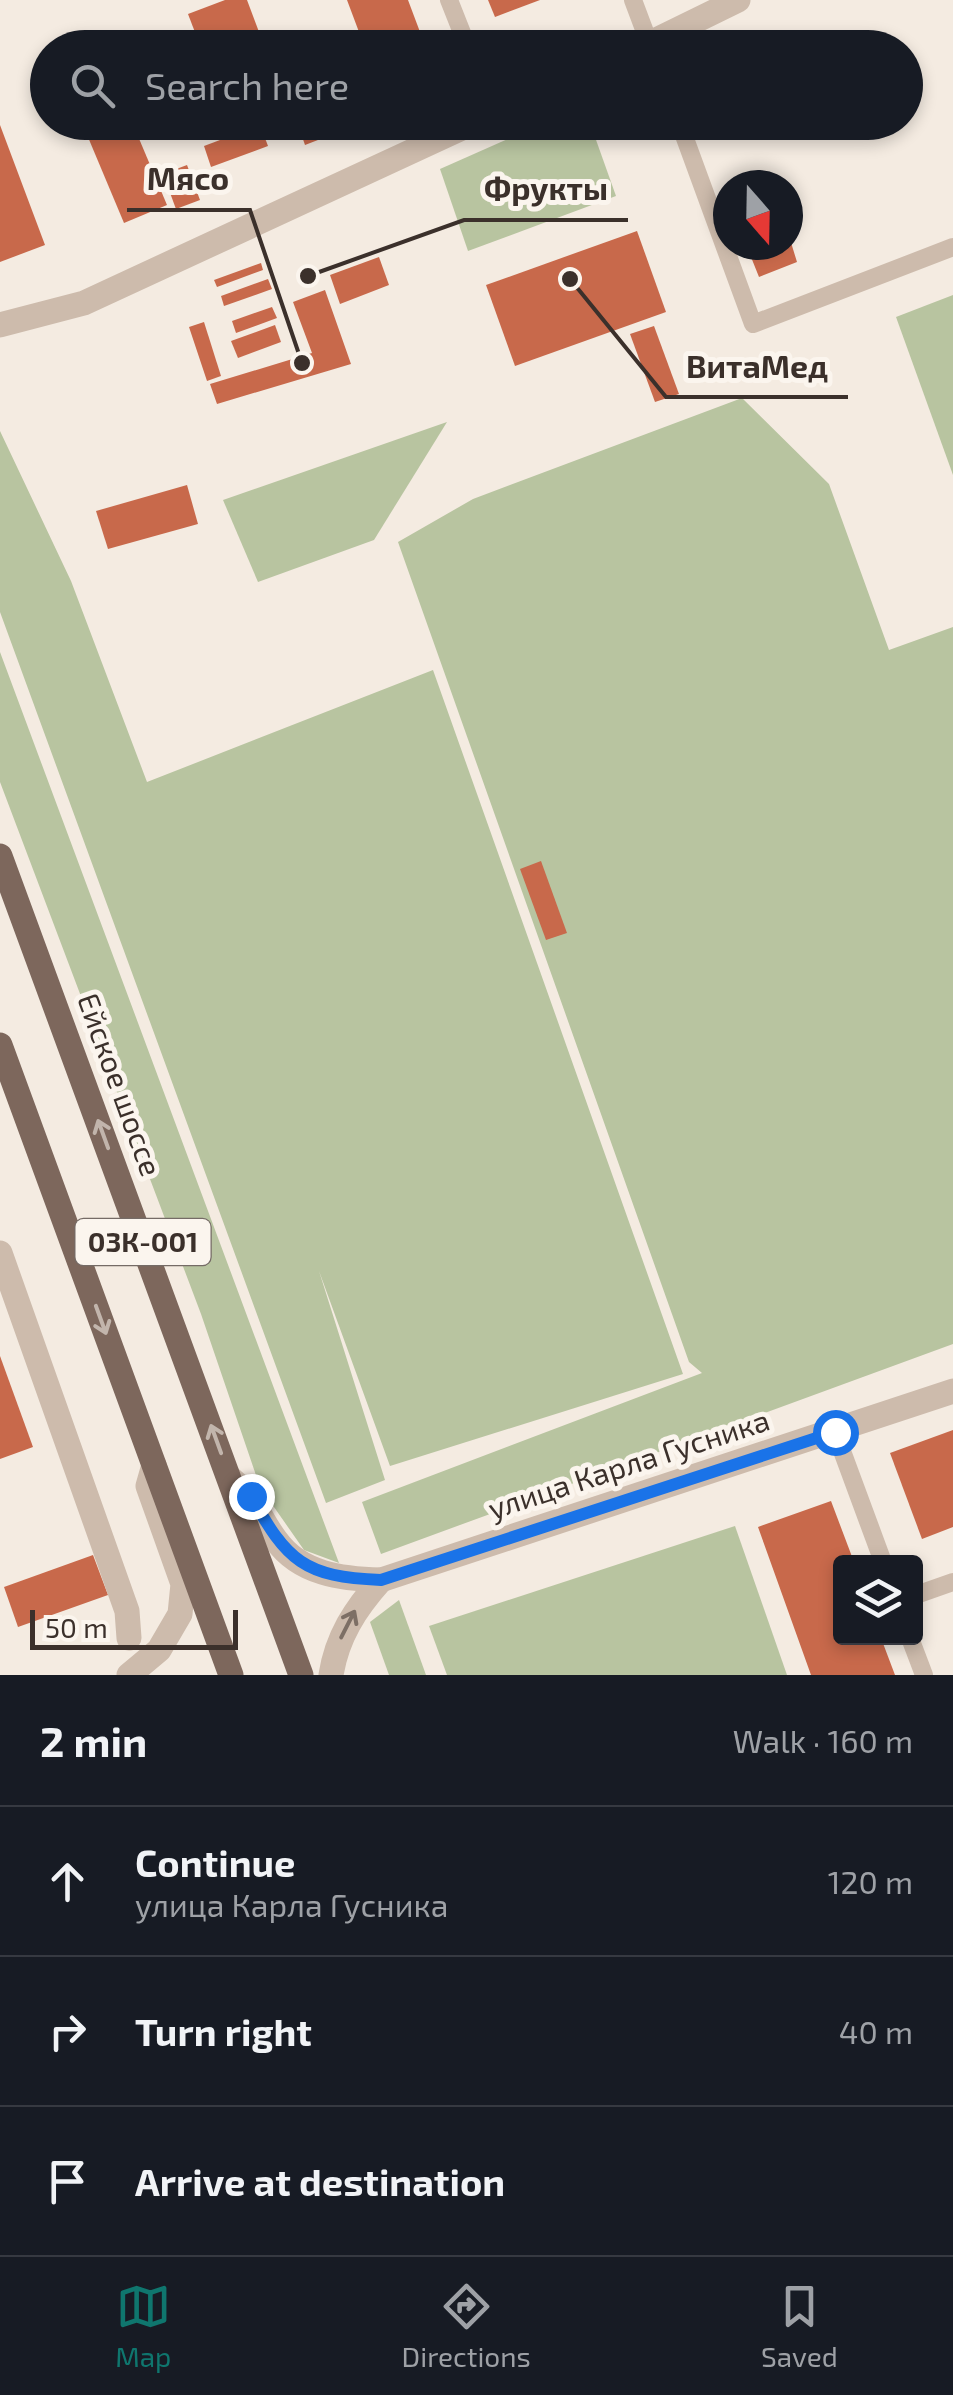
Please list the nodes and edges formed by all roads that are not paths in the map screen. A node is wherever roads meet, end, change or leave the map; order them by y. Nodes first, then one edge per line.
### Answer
1 (449, 0) edge
2 (633, 0) edge
3 (738, 0) edge
4 (461, 30) edge
5 (642, 30) edge
6 (679, 30) edge
7 (437, 140) edge
8 (686, 140) edge
9 (953, 246) edge
10 (0, 326) edge
11 (0, 856) edge
12 (0, 1045) edge
13 (0, 1253) edge
14 (953, 1391) edge
15 (835, 1432) junction
16 (154, 1465) junction
17 (230, 1478) junction
18 (880, 1555) edge
19 (381, 1580) junction
20 (953, 1582) edge
21 (923, 1593) edge
22 (129, 1638) dead end
23 (913, 1645) edge
24 (129, 1675) edge
25 (231, 1675) edge
26 (302, 1675) edge
27 (330, 1675) edge
28 (924, 1675) edge

1 - 4 lane
2 - 5 lane
3 - 6 street
7 - 10 street
8 - 9 lane
17 -> 11 main road, Ейское шоссе / 03К-001
12 -> 16 main road, 03К-001
13 - 22 street
14 - 15 street, улица Карла Гусника
15 - 18 lane
15 - 19 street, улица Карла Гусника
16 - 24 street
16 - 25 main road, 03К-001
17 - 19 street
17 - 26 main road, Ейское шоссе / 03К-001
27 -> 19 street
20 - 21 lane
23 - 28 lane

